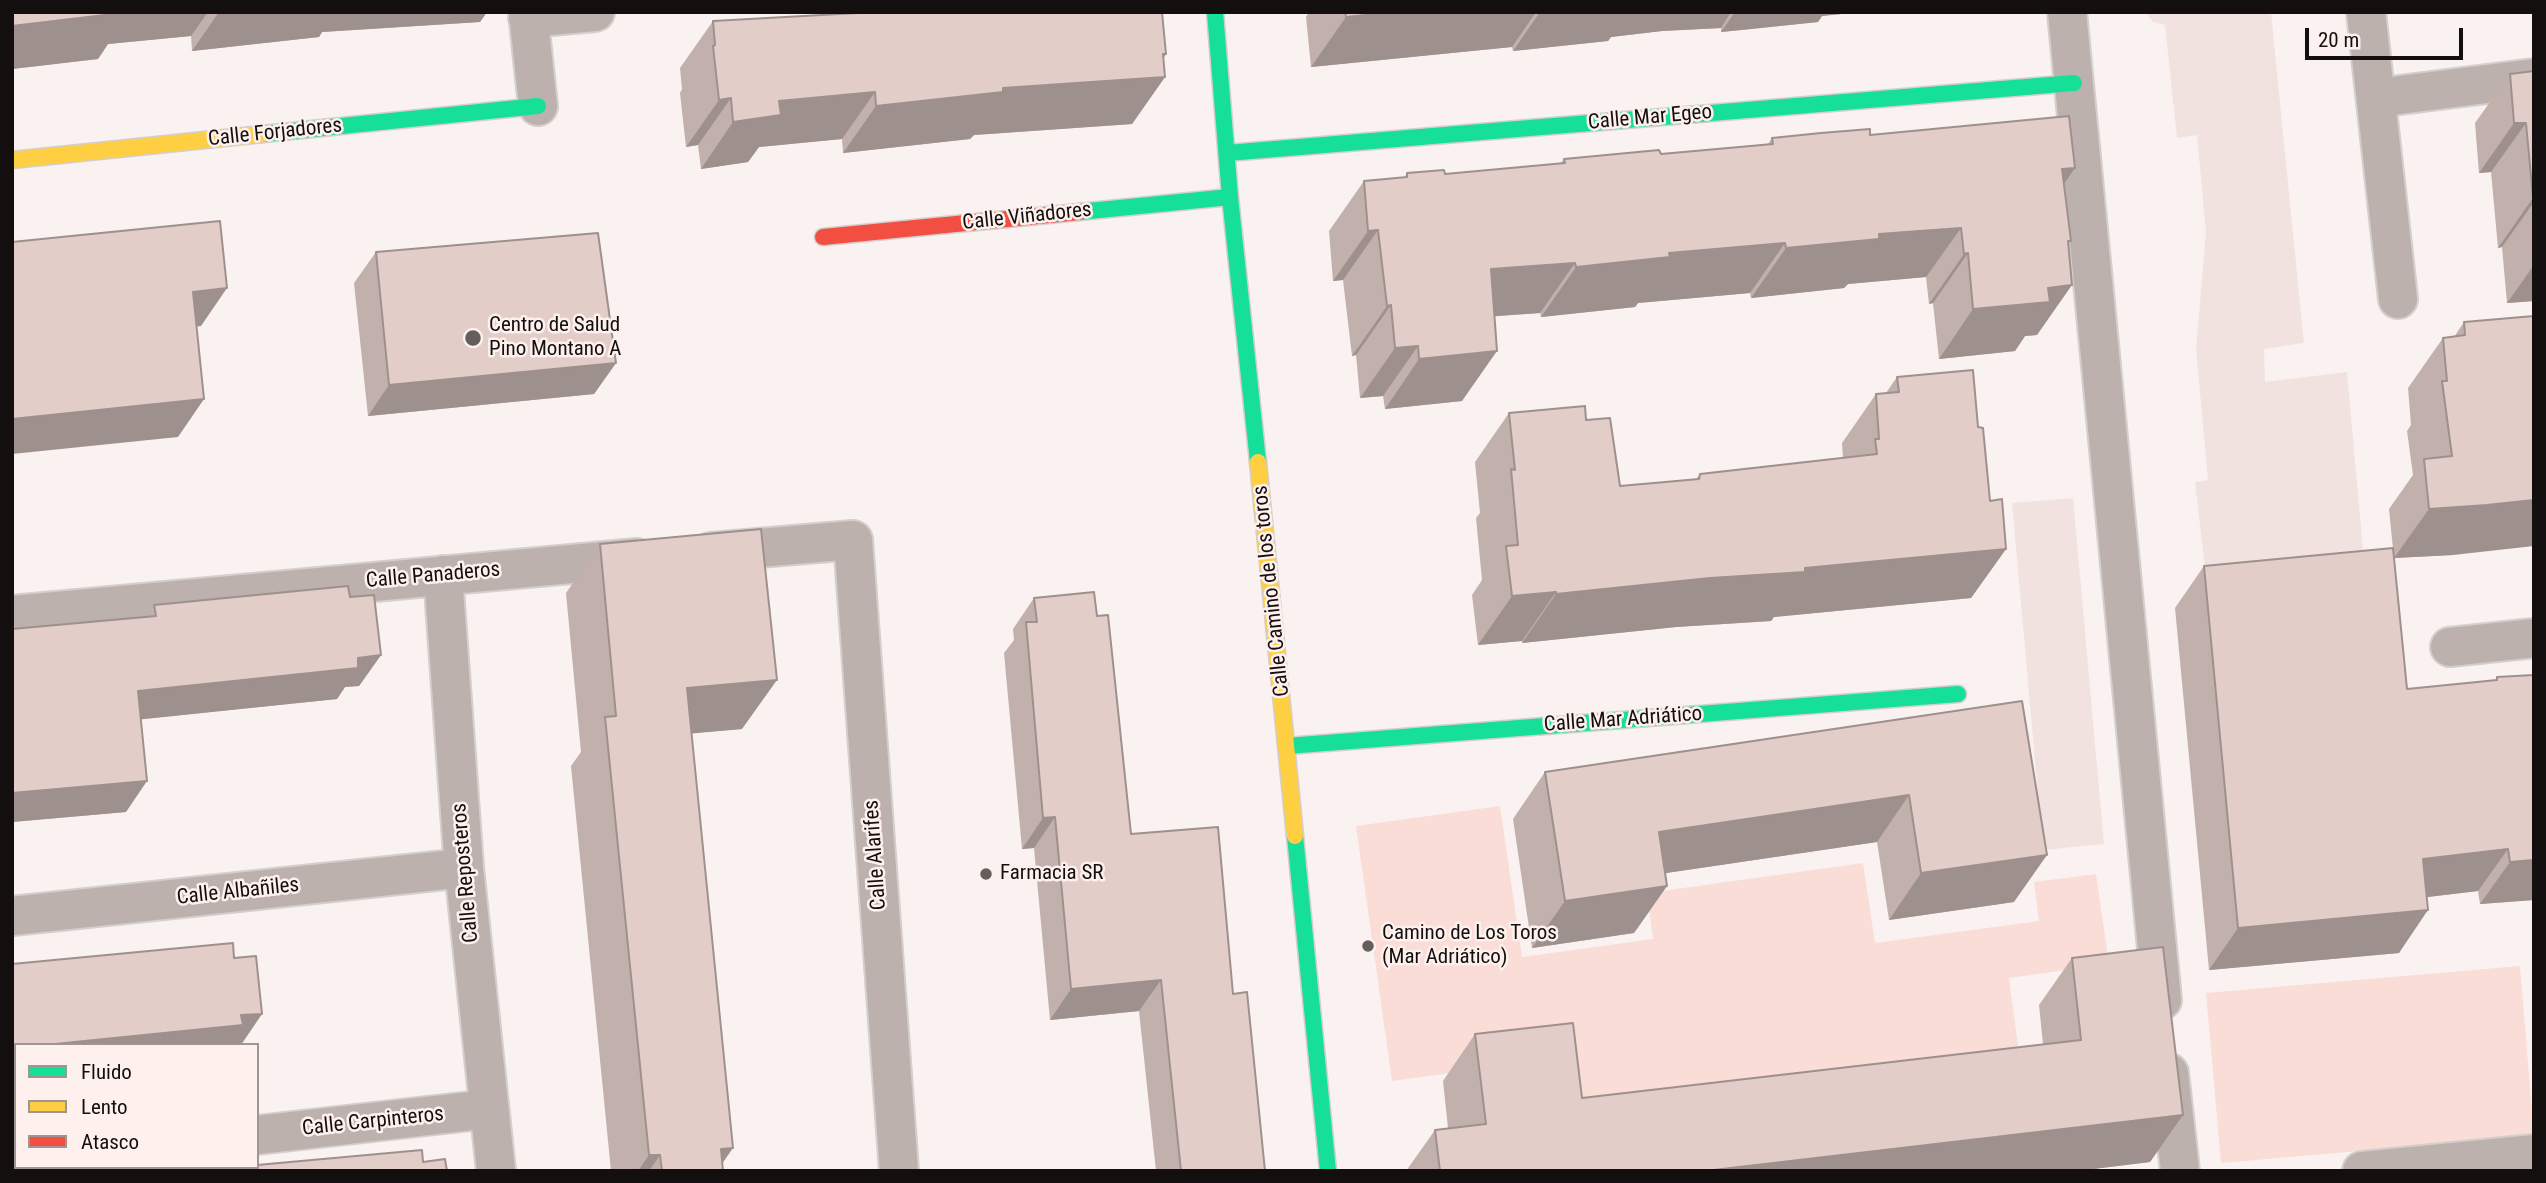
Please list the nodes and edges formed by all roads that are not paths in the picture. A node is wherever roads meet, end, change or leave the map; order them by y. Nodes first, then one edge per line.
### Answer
1 (595, 12) edge
2 (1215, 12) edge
3 (2067, 12) edge
4 (2366, 12) edge
5 (528, 15) edge
6 (2534, 78) edge
7 (2074, 83) junction
8 (2376, 98) junction
9 (538, 106) joint
10 (1227, 153) junction
11 (12, 160) edge
12 (1230, 197) junction
13 (823, 237) dead end
14 (2398, 299) dead end
15 (853, 540) joint
16 (443, 575) junction
17 (12, 615) edge
18 (2534, 638) edge
19 (2450, 647) dead end
20 (1958, 694) dead end
21 (1287, 746) junction
22 (464, 868) junction
23 (12, 916) edge
24 (489, 1109) junction
25 (259, 1135) edge
26 (2534, 1154) edge
27 (496, 1171) edge
28 (899, 1171) edge
29 (1328, 1171) edge
30 (2180, 1171) edge
31 (2362, 1171) edge

1 - 5 street
2 - 10 street, Calle Camino de los toros
3 - 7 street
4 - 8 street
5 - 9 street
6 - 8 street
7 - 10 street, Calle Mar Egeo
7 - 30 street
8 - 14 street
9 - 11 street, Calle Forjadores
10 - 12 street, Calle Camino de los toros
12 - 13 street, Calle Viñadores
12 - 21 street, Calle Camino de los toros
15 - 16 street, Calle Panaderos
15 - 28 street, Calle Alarifes
16 - 17 street, Calle Panaderos
16 - 22 street, Calle Reposteros
18 - 19 street
20 - 21 street, Calle Mar Adriático
21 - 29 street, Calle Camino de los toros
22 - 23 street, Calle Albañiles
22 - 24 street, Calle Reposteros
24 - 25 street, Calle Carpinteros
24 - 27 street, Calle Reposteros
26 - 31 street

